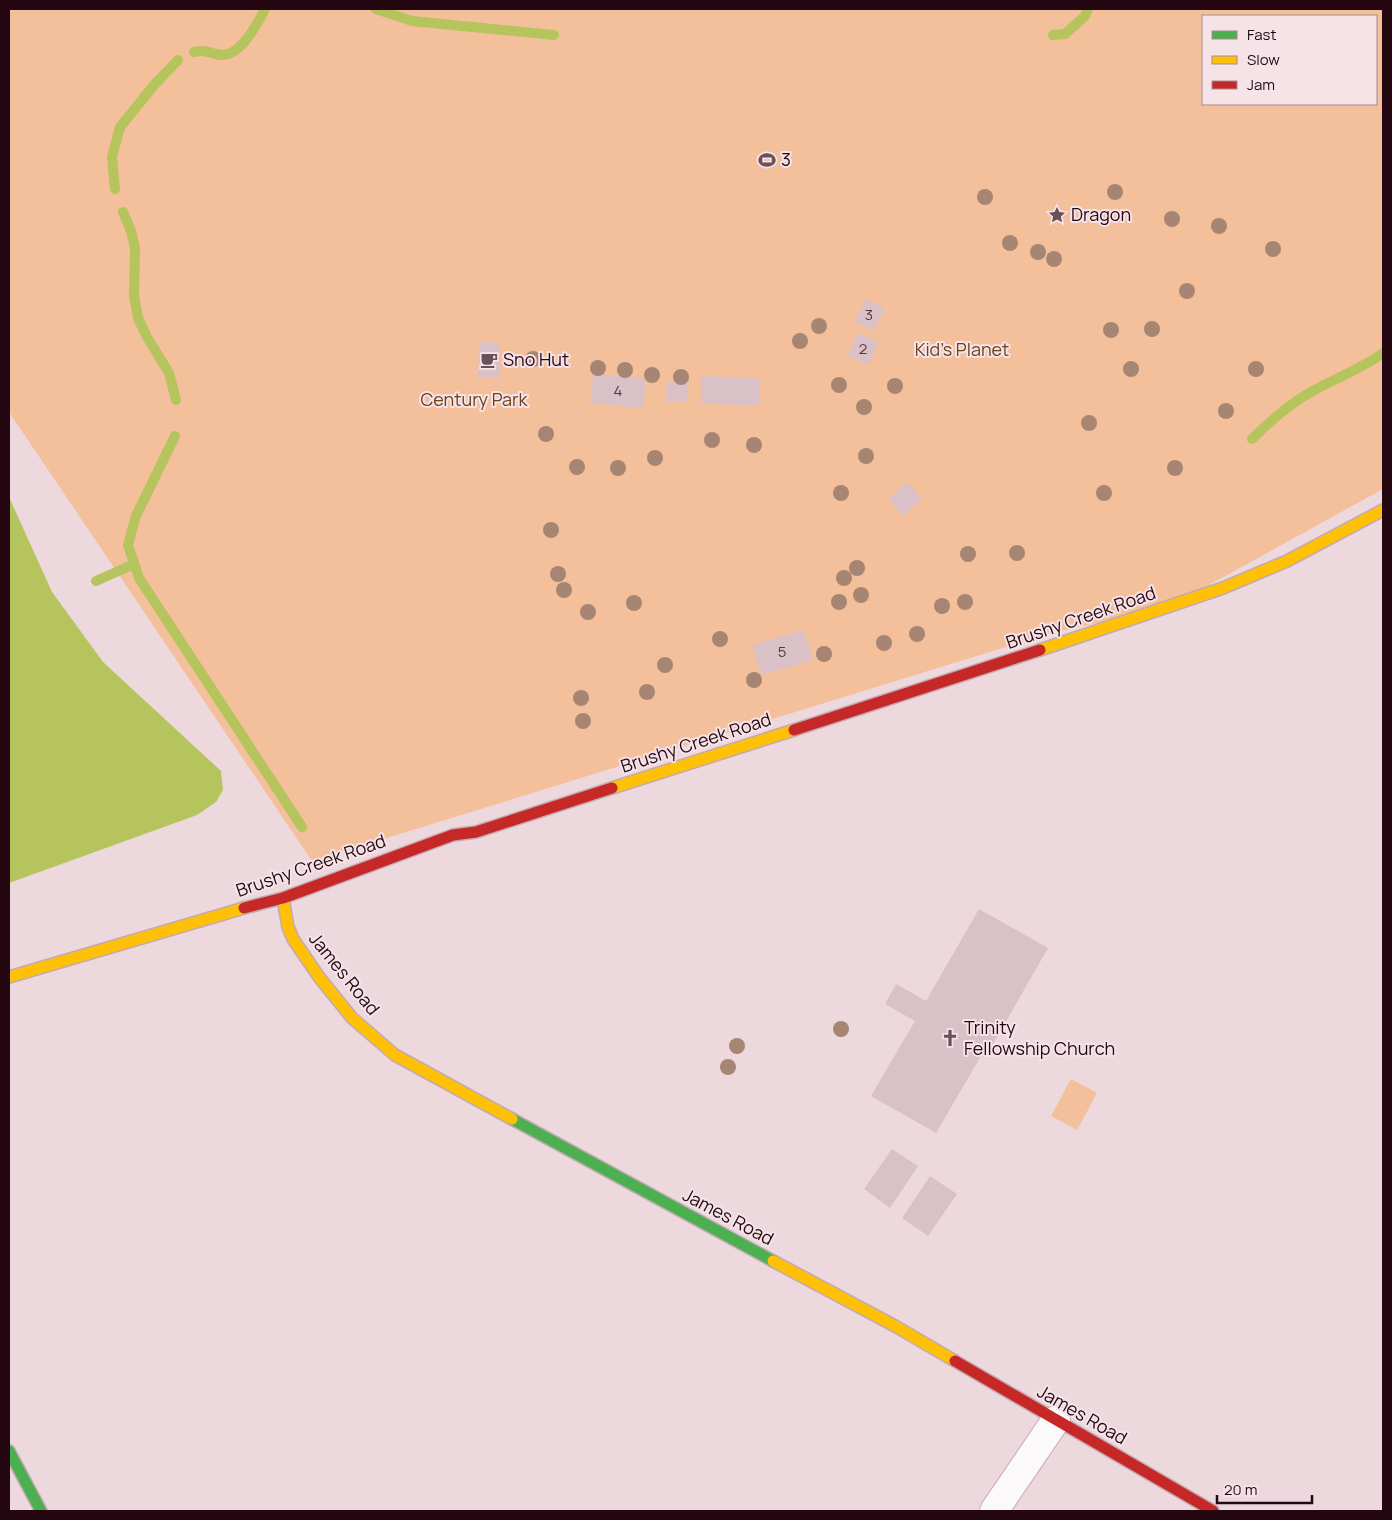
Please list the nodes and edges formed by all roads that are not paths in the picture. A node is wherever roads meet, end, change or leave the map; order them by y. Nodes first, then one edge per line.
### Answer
1 (1383, 510) edge
2 (283, 898) junction
3 (9, 977) edge
4 (1056, 1420) junction
5 (9, 1452) edge
6 (41, 1511) edge
7 (994, 1511) edge
8 (1213, 1511) edge

1 - 2 street, Brushy Creek Road
2 - 3 street, Brushy Creek Road
2 - 4 street, James Road
4 - 7 street
4 - 8 street, James Road
5 - 6 street

